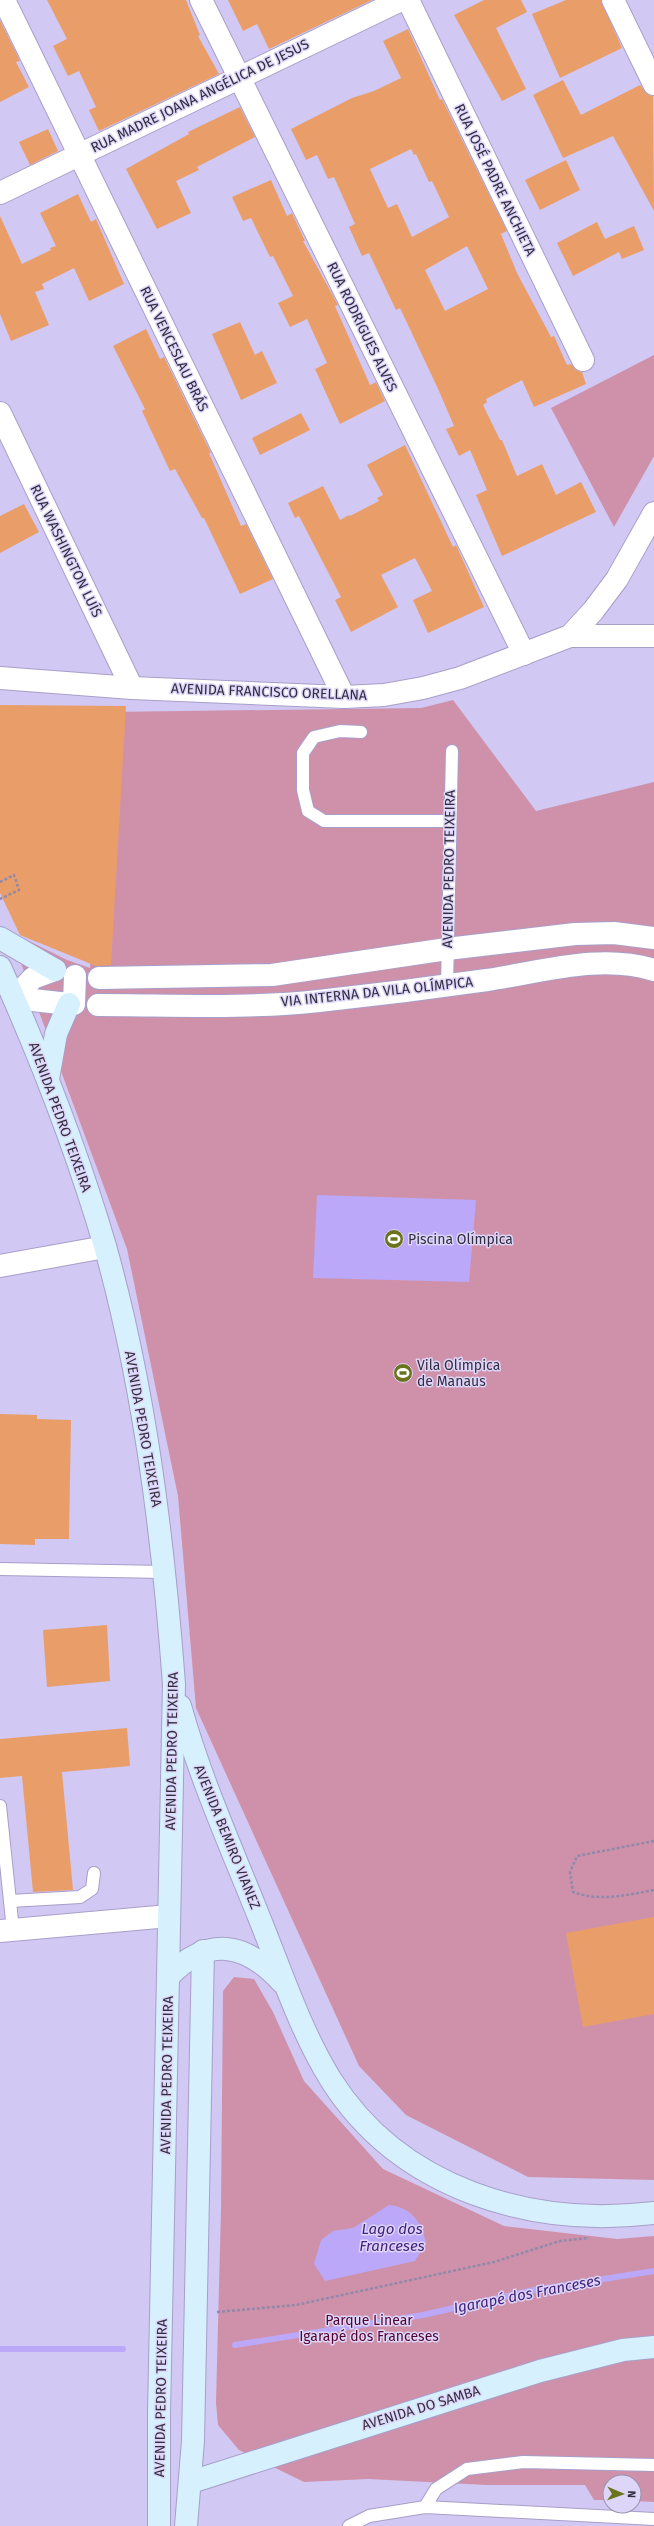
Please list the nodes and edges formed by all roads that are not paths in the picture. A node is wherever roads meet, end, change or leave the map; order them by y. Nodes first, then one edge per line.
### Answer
1 (4, 0) edge
2 (201, 0) edge
3 (401, 0) edge
4 (408, 0) edge
5 (613, 0) edge
6 (238, 77) junction
7 (654, 84) edge
8 (79, 154) junction
9 (0, 193) edge
10 (582, 360) dead end
11 (0, 413) edge
12 (654, 513) edge
13 (570, 636) junction
14 (654, 636) edge
15 (524, 654) junction
16 (0, 678) edge
17 (132, 688) junction
18 (344, 697) junction
19 (361, 732) dead end
20 (452, 751) dead end
21 (450, 821) junction
22 (0, 938) edge
23 (654, 938) edge
24 (447, 949) junction
25 (0, 967) edge
26 (654, 970) edge
27 (65, 973) junction
28 (272, 975) junction
29 (99, 978) dead end
30 (447, 986) junction
31 (14, 998) junction
32 (278, 1003) junction
33 (72, 1004) junction
34 (98, 1005) dead end
35 (48, 1079) junction
36 (105, 1247) junction
37 (0, 1266) edge
38 (0, 1569) edge
39 (164, 1572) junction
40 (174, 1684) junction
41 (0, 1806) edge
42 (94, 1873) dead end
43 (10, 1901) junction
44 (169, 1916) junction
45 (6, 1930) edge
46 (203, 1951) junction
47 (169, 1976) junction
48 (287, 1987) junction
49 (654, 2214) edge
50 (654, 2347) edge
51 (159, 2413) junction
52 (193, 2441) junction
53 (654, 2465) edge
54 (191, 2482) junction
55 (425, 2507) junction
56 (654, 2519) edge
57 (159, 2526) edge
58 (186, 2526) edge
59 (349, 2526) edge

1 - 8 street, RUA VENCESLAU BRÁS
2 - 6 street, RUA RODRIGUES ALVES
3 - 6 street, RUA MADRE JOANA ANGÉLICA DE JESUS
4 - 10 street, RUA JOSÉ PADRE ANCHIETA
5 - 7 street
6 - 8 street, RUA MADRE JOANA ANGÉLICA DE JESUS
6 - 15 street, RUA RODRIGUES ALVES
8 - 9 street, RUA MADRE JOANA ANGÉLICA DE JESUS
8 - 18 street, RUA VENCESLAU BRÁS
11 - 17 street, RUA WASHINGTON LUÍS
12 - 13 street, AVENIDA FRANCISCO ORELLANA
13 - 14 street
13 - 15 street, AVENIDA FRANCISCO ORELLANA
15 - 18 street, AVENIDA FRANCISCO ORELLANA
16 - 17 street, AVENIDA FRANCISCO ORELLANA
17 - 18 street, AVENIDA FRANCISCO ORELLANA
19 - 21 lane
20 - 21 lane, AVENIDA PEDRO TEIXEIRA
21 - 24 lane, AVENIDA PEDRO TEIXEIRA
22 - 27 street
23 - 24 street, VIA INTERNA DA VILA OLÍMPICA
24 - 28 street, VIA INTERNA DA VILA OLÍMPICA
24 - 30 lane, AVENIDA PEDRO TEIXEIRA
25 - 31 street, AVENIDA PEDRO TEIXEIRA
26 - 30 street, VIA INTERNA DA VILA OLÍMPICA
27 - 31 street
27 - 33 street
28 - 29 street, VIA INTERNA DA VILA OLÍMPICA
28 - 32 street
30 - 32 street, VIA INTERNA DA VILA OLÍMPICA
31 - 33 street
31 - 35 street, AVENIDA PEDRO TEIXEIRA
32 - 34 street, VIA INTERNA DA VILA OLÍMPICA
33 - 35 street
35 - 36 street, AVENIDA PEDRO TEIXEIRA
36 - 37 street
36 - 39 street, AVENIDA PEDRO TEIXEIRA
38 - 39 lane
39 - 40 street, AVENIDA PEDRO TEIXEIRA
40 - 44 street, AVENIDA PEDRO TEIXEIRA
40 - 48 street, AVENIDA BEMIRO VIANEZ
41 - 43 lane
42 - 43 lane
43 - 45 lane
44 - 45 street
44 - 47 street, AVENIDA PEDRO TEIXEIRA
46 - 47 street, AVENIDA BEMIRO VIANEZ
46 - 48 street, AVENIDA BEMIRO VIANEZ
46 - 52 street
47 - 51 street, AVENIDA PEDRO TEIXEIRA
48 - 49 street, AVENIDA BEMIRO VIANEZ
50 - 54 street, AVENIDA DO SAMBA
51 - 52 street
51 - 57 street, AVENIDA PEDRO TEIXEIRA
52 - 54 street
53 - 55 lane
54 - 58 street
55 - 56 lane
55 - 59 lane

